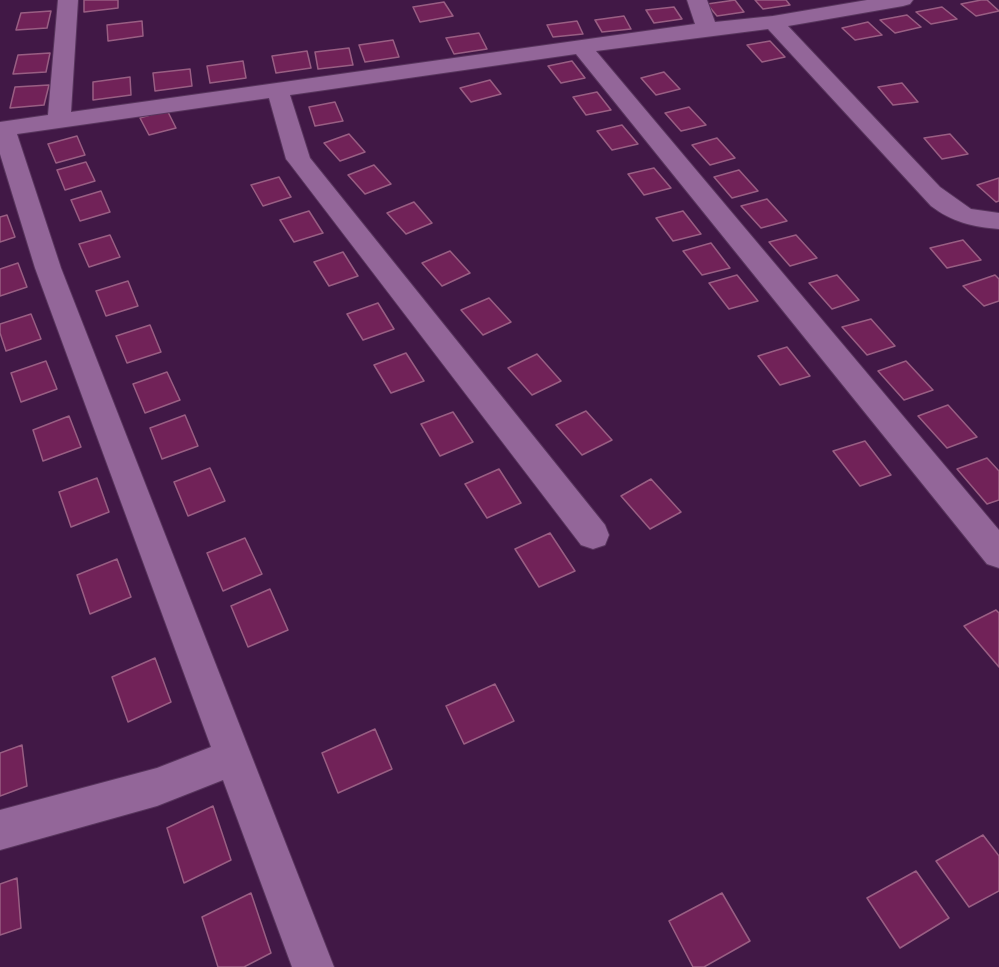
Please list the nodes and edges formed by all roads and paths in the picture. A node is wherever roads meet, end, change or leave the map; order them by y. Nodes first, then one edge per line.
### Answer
1 (68, 0) edge
2 (697, 0) edge
3 (903, 0) edge
4 (773, 22) junction
5 (707, 29) junction
6 (582, 48) junction
7 (278, 90) junction
8 (59, 120) junction
9 (2, 129) edge
10 (999, 221) edge
11 (593, 535) dead end
12 (999, 554) edge
13 (234, 757) junction
14 (0, 830) edge
15 (313, 967) edge

1 - 8 street
2 - 5 street
3 - 4 street
4 - 5 street
4 - 10 street
5 - 6 street
6 - 7 street
6 - 12 street
7 - 8 street
7 - 11 street
8 - 9 street
9 - 13 street
13 - 14 street
13 - 15 street

